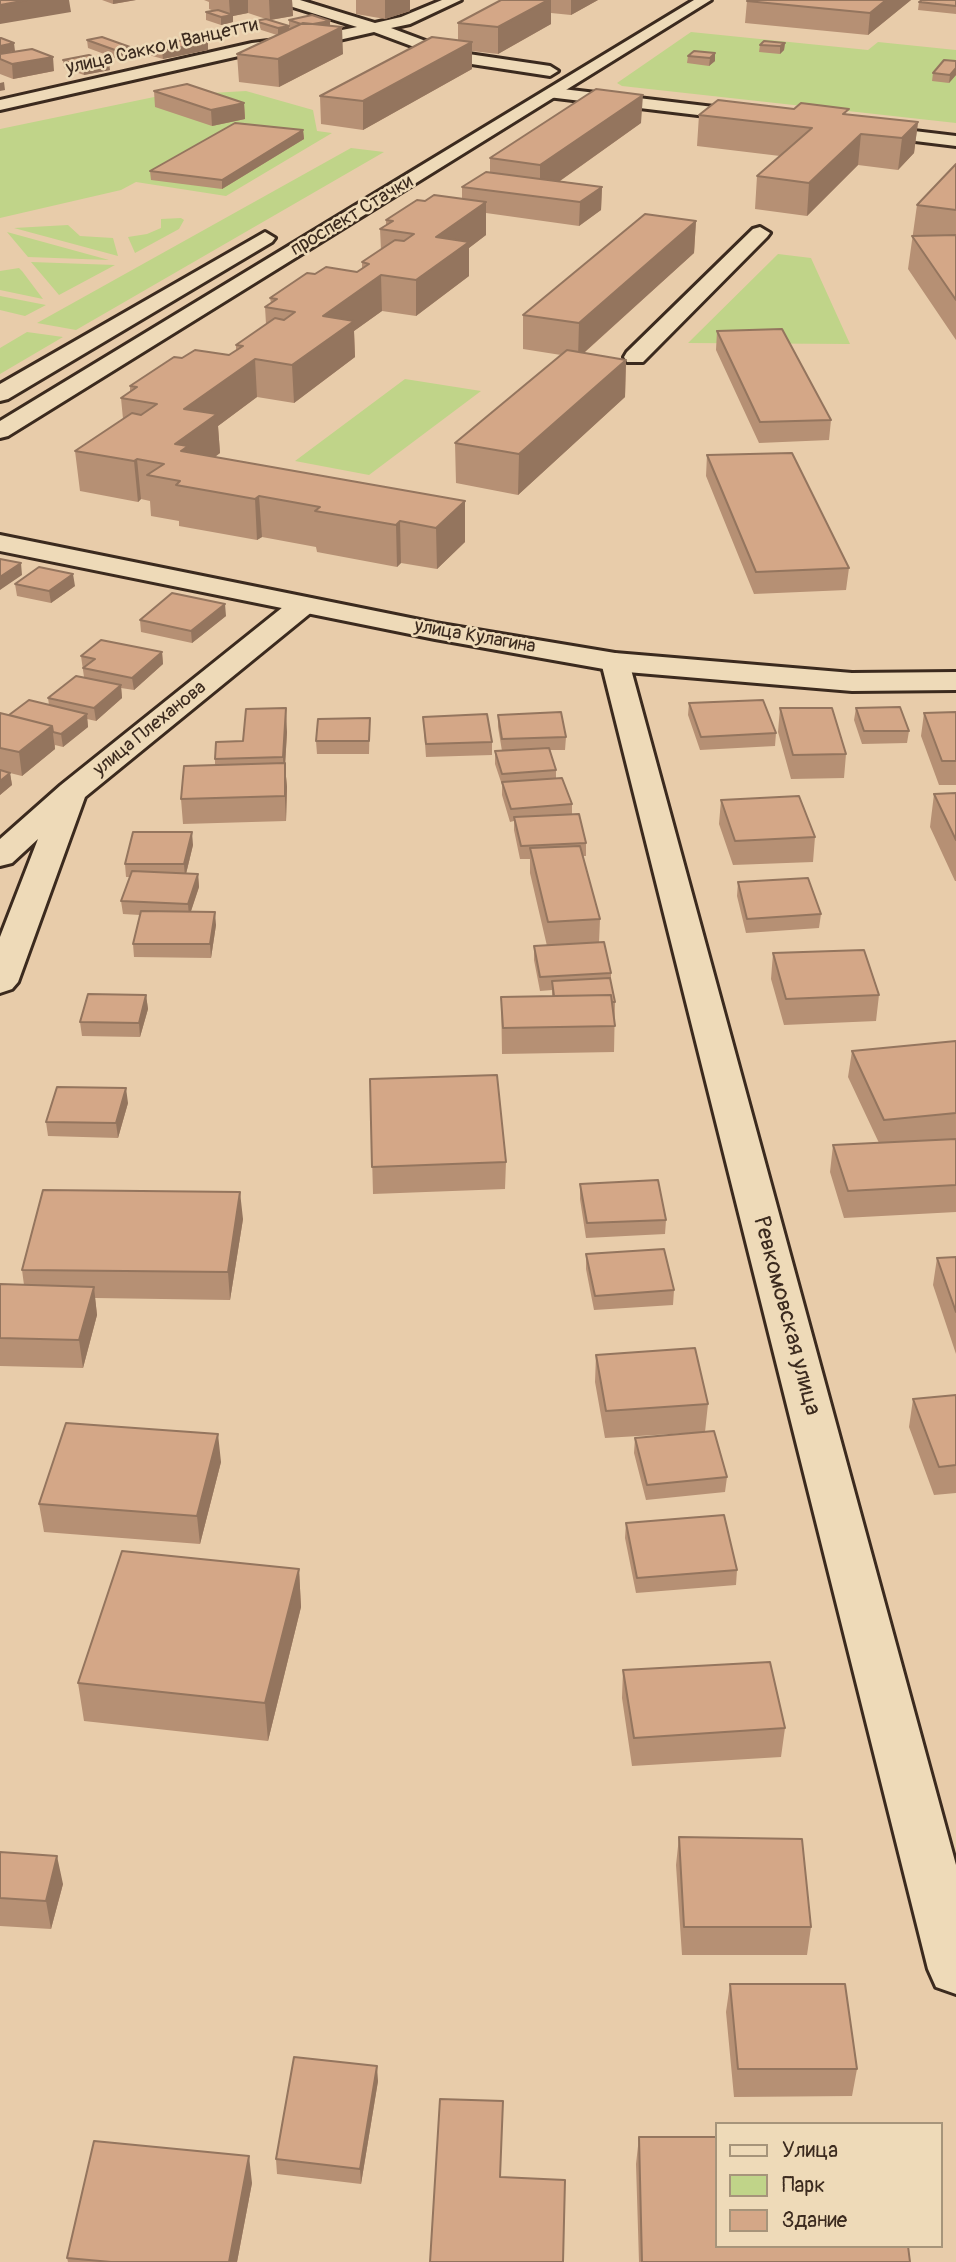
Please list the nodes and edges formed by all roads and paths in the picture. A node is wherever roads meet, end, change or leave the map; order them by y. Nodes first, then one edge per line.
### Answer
1 (285, 0) edge
2 (454, 0) edge
3 (704, 0) edge
4 (376, 28) junction
5 (526, 85) dead end
6 (554, 93) junction
7 (0, 105) edge
8 (775, 120) edge
9 (852, 129) edge
10 (956, 141) edge
11 (277, 231) dead end
12 (760, 233) dead end
13 (635, 357) dead end
14 (0, 394) edge
15 (0, 430) edge
16 (0, 543) edge
17 (303, 605) junction
18 (615, 662) junction
19 (956, 681) edge
20 (72, 792) junction
21 (0, 856) edge
22 (0, 982) edge
23 (956, 1969) edge

1 - 4 street
2 - 4 street, улица Сакко и Ванцетти
3 - 6 street, проспект Стачки
4 - 5 street
4 - 7 street, улица Сакко и Ванцетти
6 - 8 street
6 - 15 street, проспект Стачки
9 - 10 street
11 - 14 street, проспект Стачки
12 - 13 street
16 - 17 street, улица Кулагина
17 - 18 street, улица Кулагина
17 - 20 street, улица Плеханова
18 - 19 street, улица Кулагина
18 - 23 street, Ревкомовская улица
20 - 21 street, улица Плеханова
20 - 22 street

